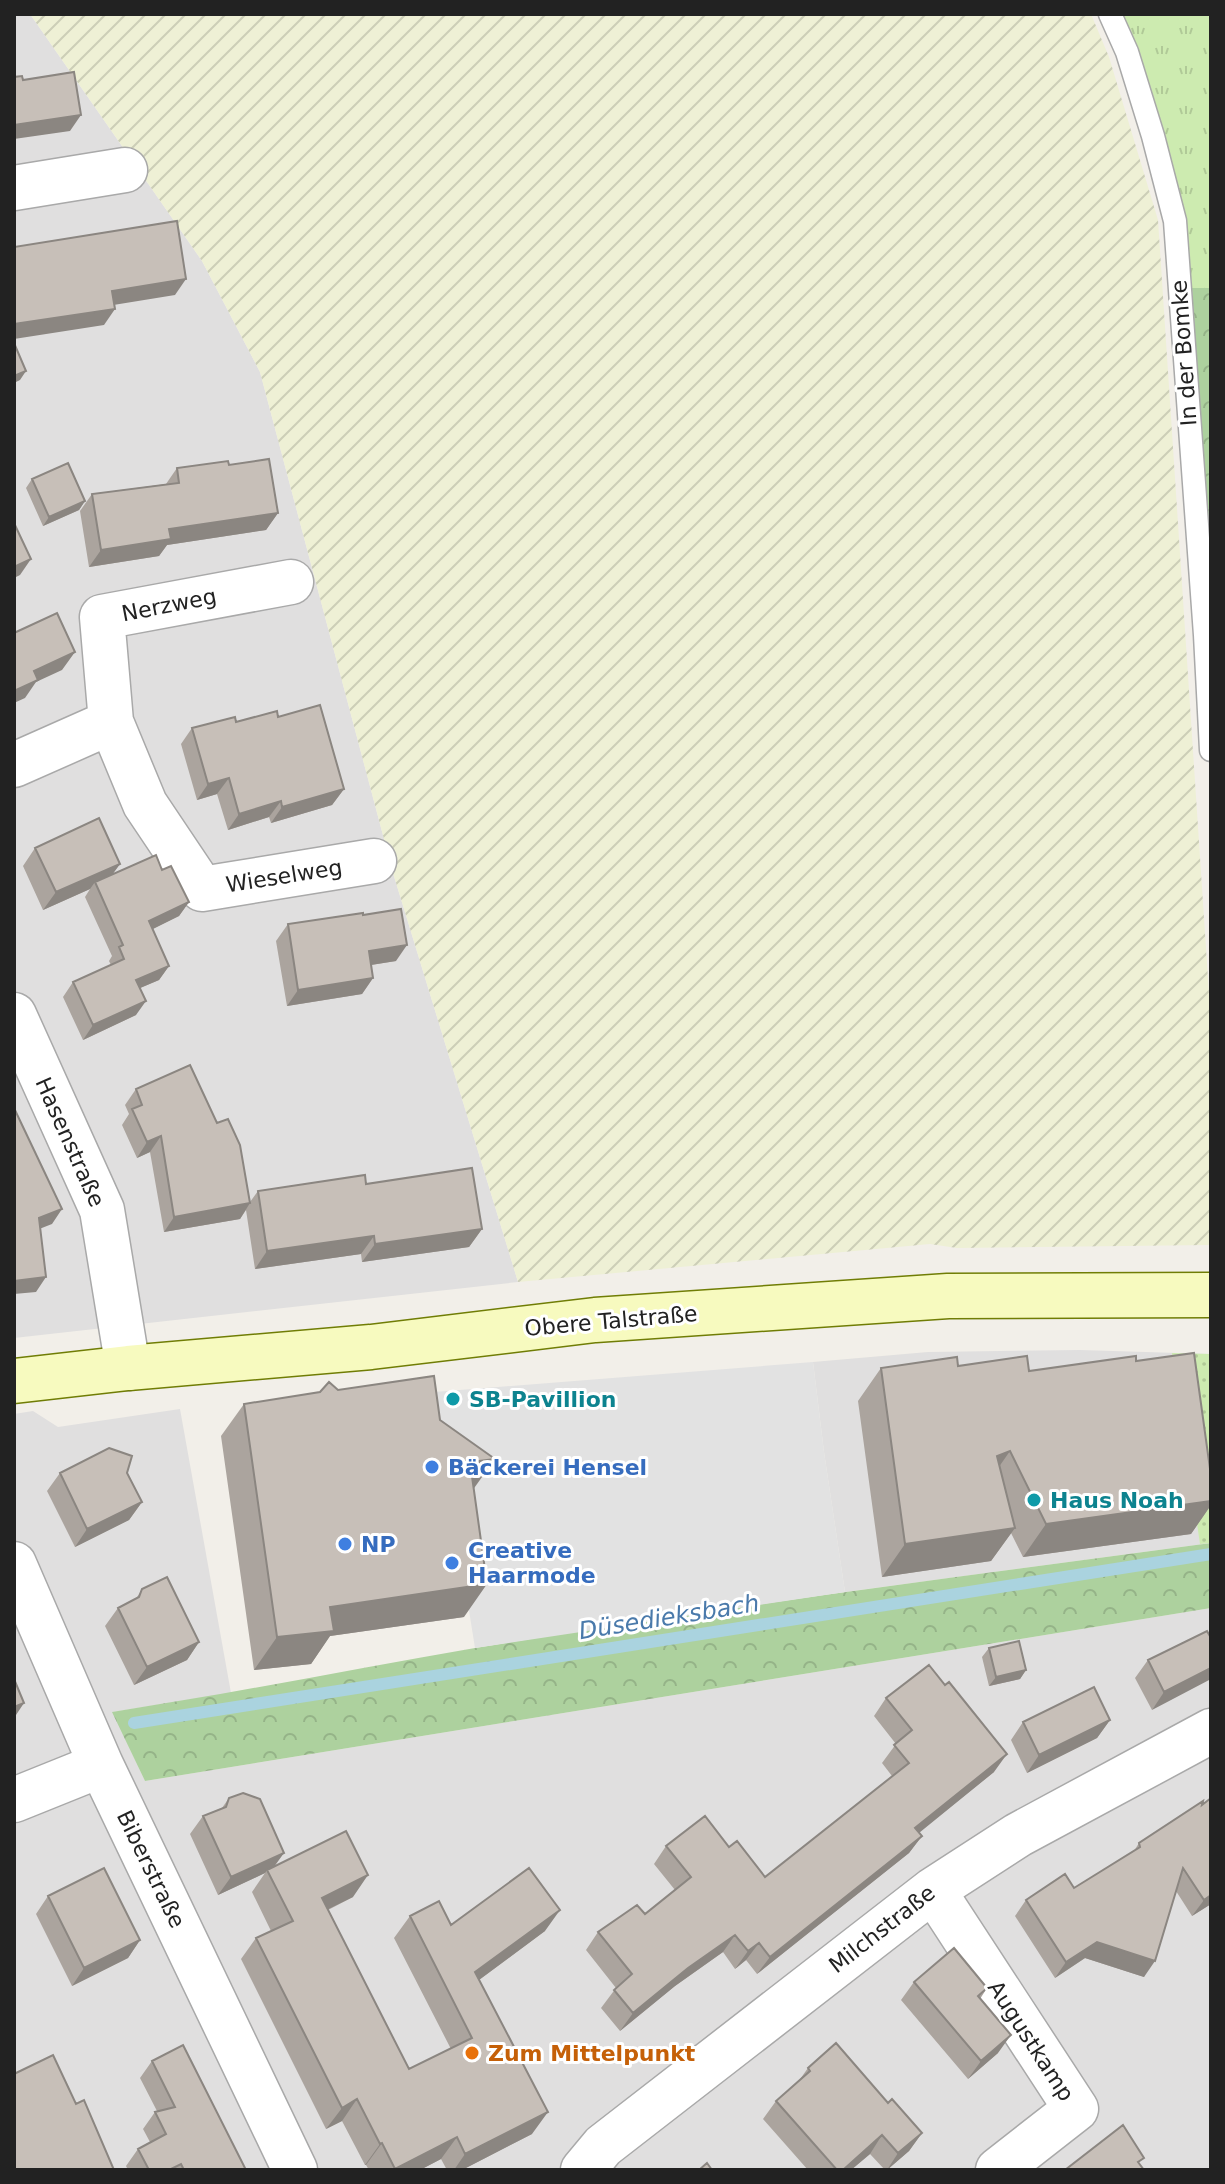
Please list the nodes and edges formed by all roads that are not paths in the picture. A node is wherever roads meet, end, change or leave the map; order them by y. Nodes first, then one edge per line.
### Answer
1 (1110, 14) edge
2 (125, 170) dead end
3 (14, 188) edge
4 (291, 582) dead end
5 (111, 722) junction
6 (1211, 750) edge
7 (14, 765) edge
8 (374, 861) dead end
9 (14, 1015) edge
10 (1211, 1295) edge
11 (128, 1368) junction
12 (14, 1381) edge
13 (14, 1564) edge
14 (1211, 1731) edge
15 (101, 1765) junction
16 (14, 1800) edge
17 (933, 1890) junction
18 (295, 2170) edge
19 (583, 2170) edge
20 (998, 2170) edge

1 - 6 lane, In der Bomke
2 - 3 street
4 - 5 street, Nerzweg
5 - 7 street
5 - 8 street, Wieselweg
9 - 11 street, Hasenstraße
10 - 11 street, Obere Talstraße
11 - 12 street, Obere Talstraße
13 - 15 street, Biberstraße
14 - 17 street, Milchstraße
15 - 16 street
15 - 18 street, Biberstraße
17 - 19 street, Milchstraße
17 - 20 street, Augustkamp

